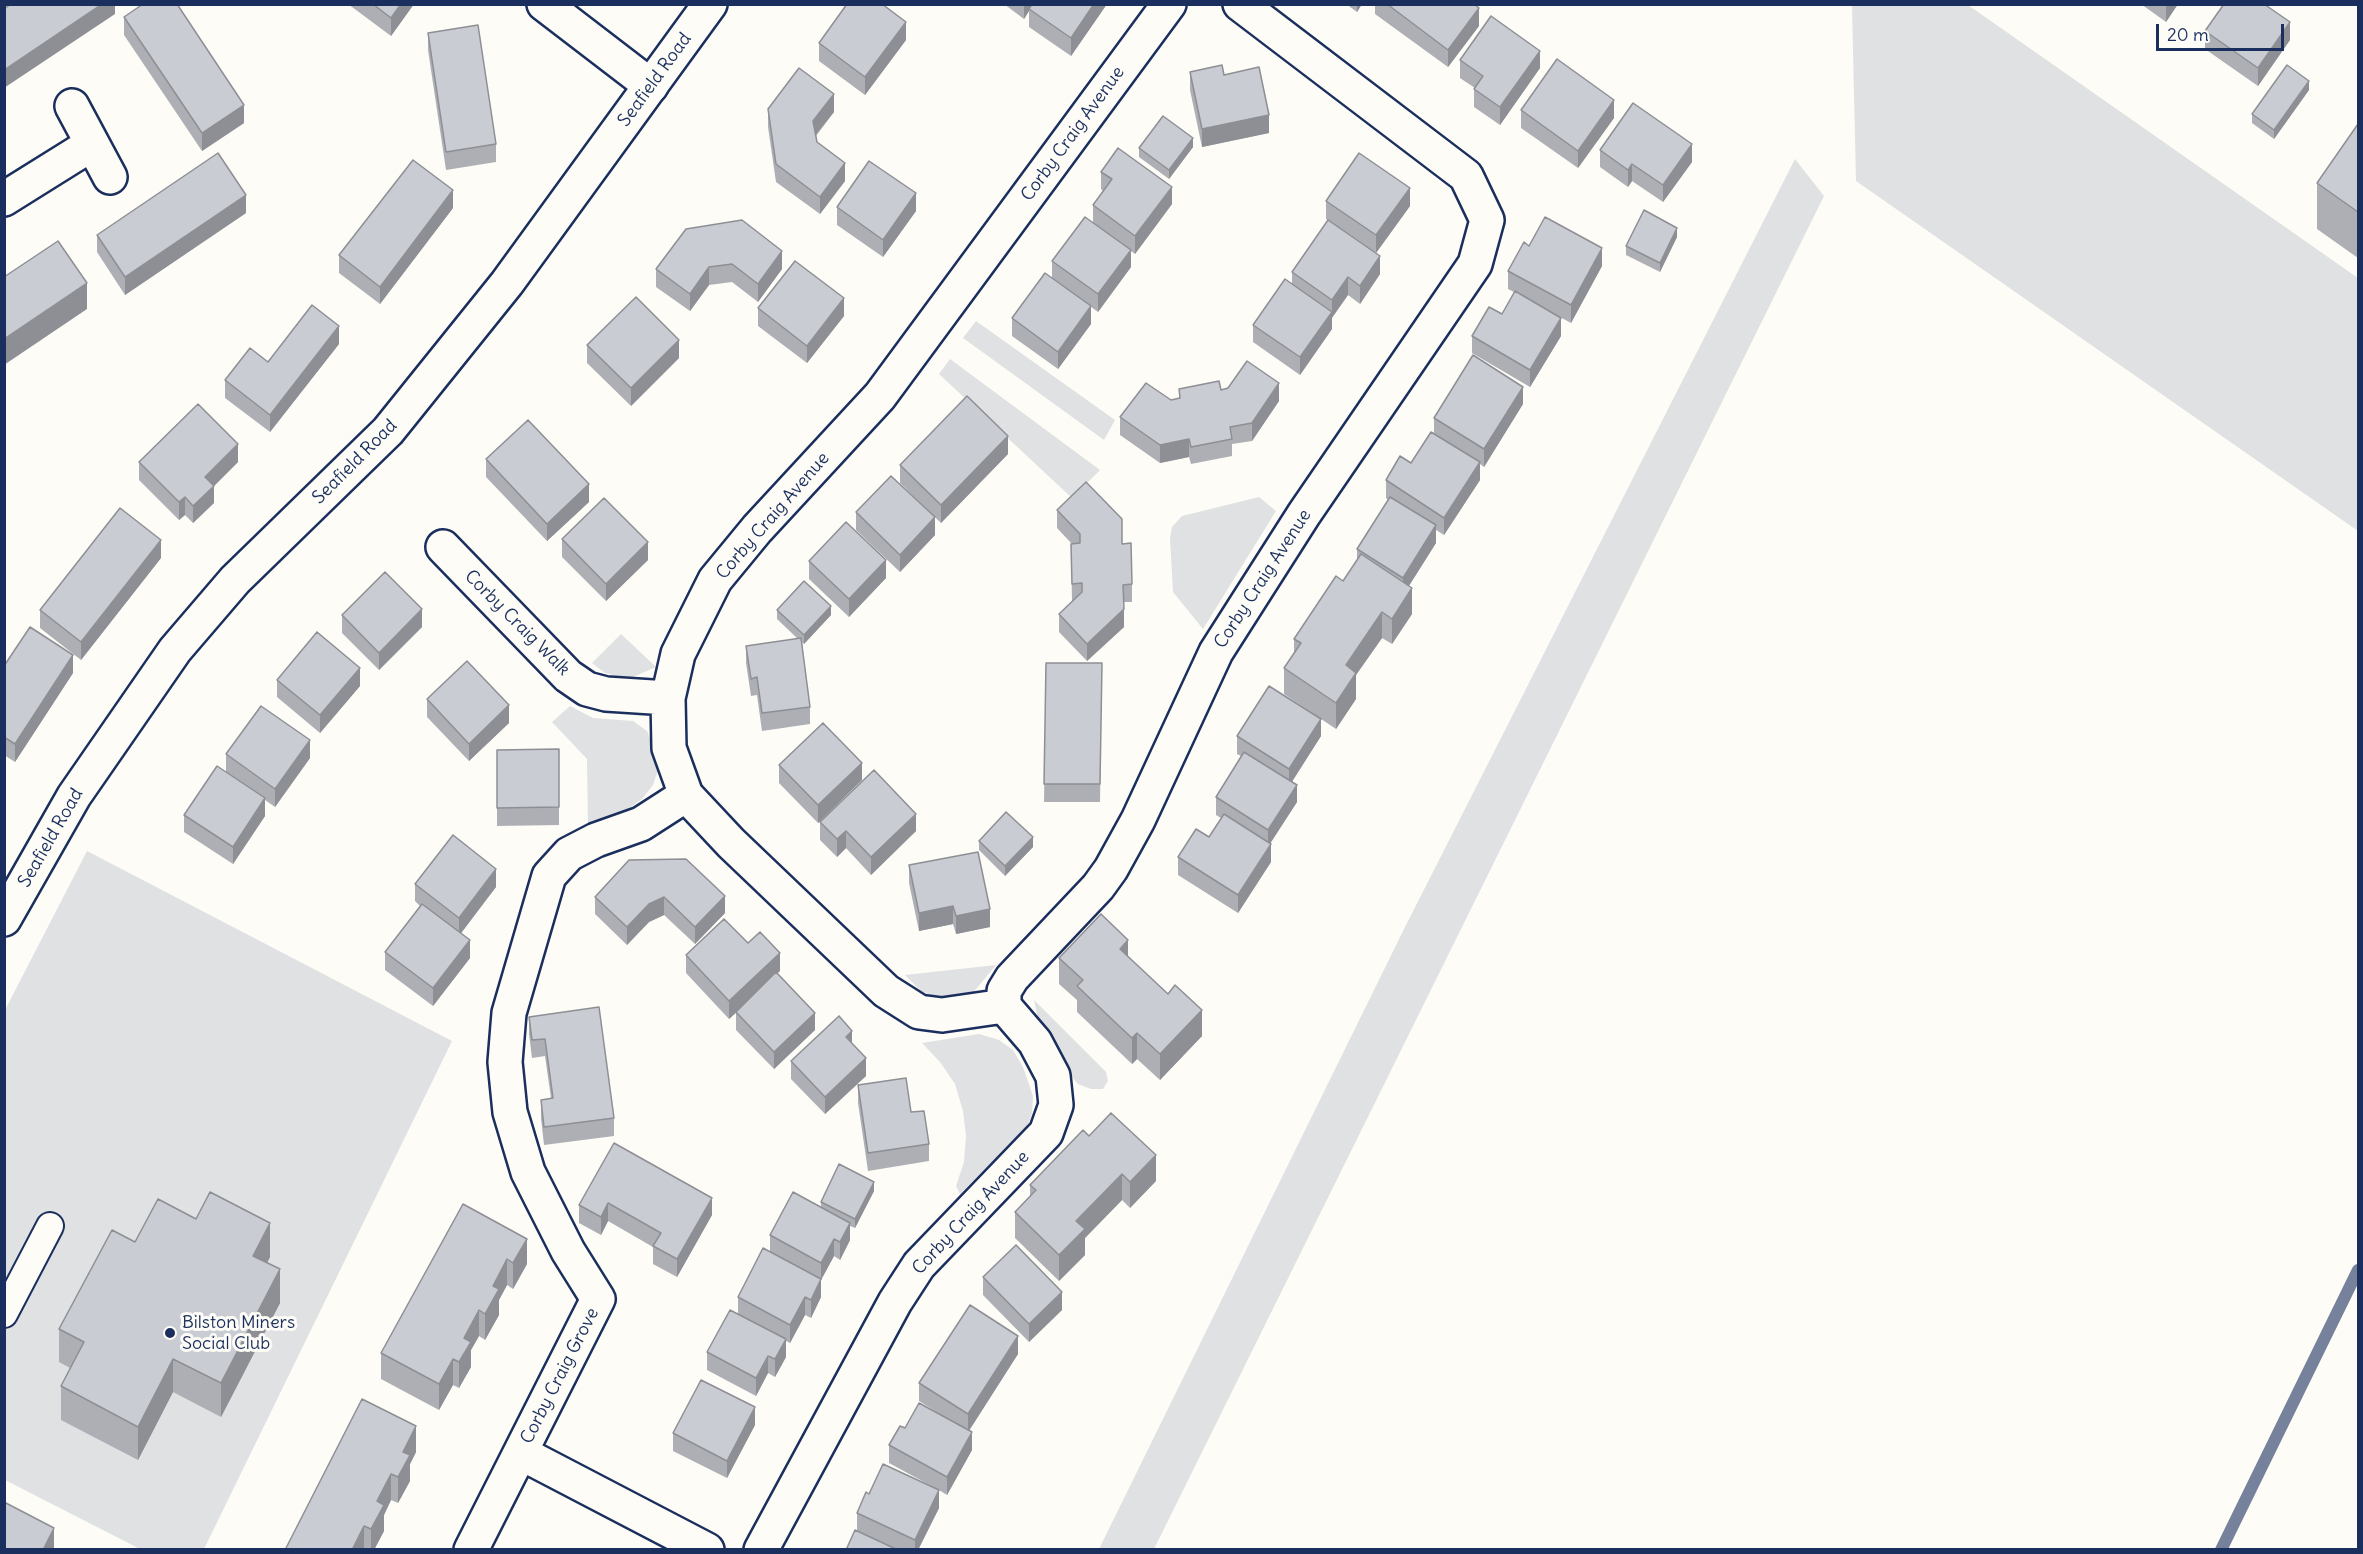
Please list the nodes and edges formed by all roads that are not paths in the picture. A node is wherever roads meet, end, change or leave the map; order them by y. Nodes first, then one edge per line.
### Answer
1 (544, 4) edge
2 (710, 4) edge
3 (1169, 4) edge
4 (1239, 4) edge
5 (651, 86) junction
6 (72, 106) dead end
7 (92, 144) junction
8 (110, 177) dead end
9 (4, 199) edge
10 (443, 547) dead end
11 (668, 698) junction
12 (686, 795) junction
13 (4, 919) edge
14 (1004, 1006) junction
15 (50, 1226) dead end
16 (4, 1314) edge
17 (521, 1453) junction
18 (471, 1550) edge
19 (707, 1550) edge
20 (761, 1550) edge

1 - 5 street
2 - 5 street, Seafield Road
3 - 11 street, Corby Craig Avenue
4 - 14 street, Corby Craig Avenue
5 - 13 street, Seafield Road
6 - 7 street
7 - 8 street
7 - 9 street
10 - 11 street, Corby Craig Walk
11 - 12 street, Corby Craig Avenue
12 - 14 street, Corby Craig Avenue
12 - 17 street, Corby Craig Grove
14 - 20 street, Corby Craig Avenue
15 - 16 lane
17 - 18 street, Corby Craig Grove
17 - 19 street, Corby Craig Grove

